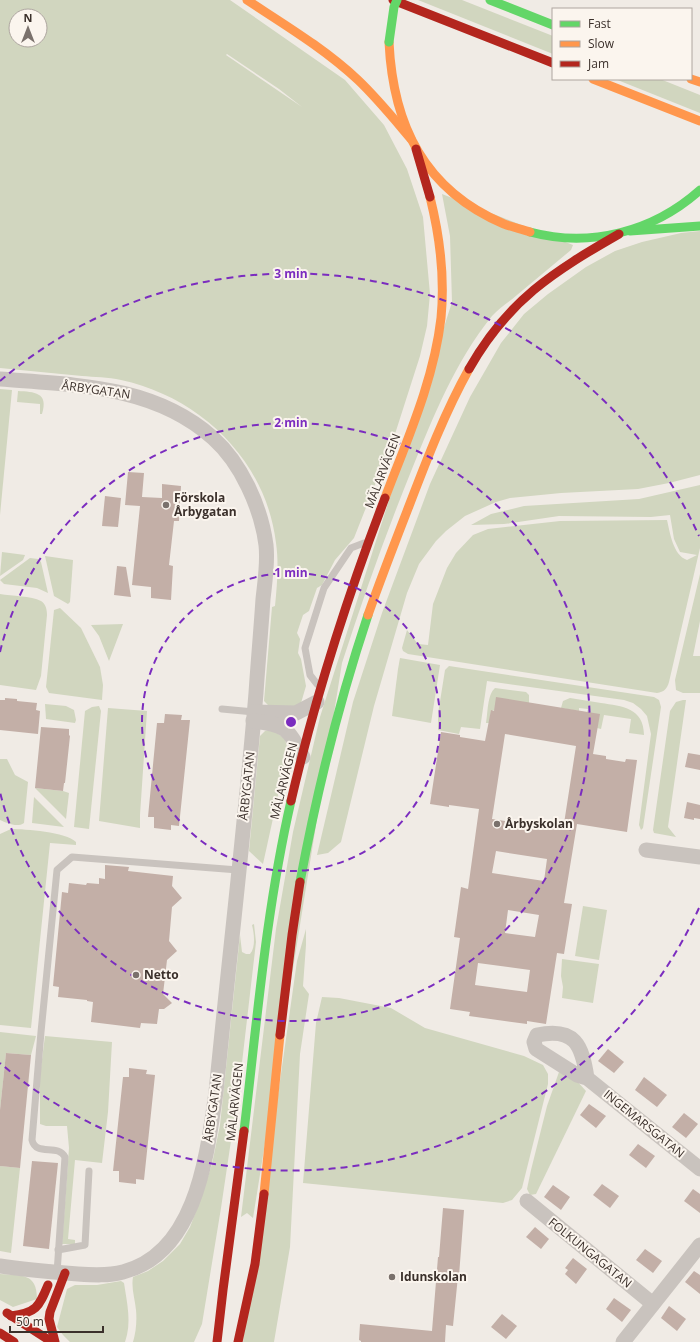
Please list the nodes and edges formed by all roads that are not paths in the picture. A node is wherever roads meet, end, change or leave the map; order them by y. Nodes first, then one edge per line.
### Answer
1 (247, 0) edge
2 (393, 0) edge
3 (397, 0) edge
4 (490, 0) edge
5 (552, 25) edge
6 (552, 63) edge
7 (596, 80) edge
8 (700, 121) edge
9 (411, 138) junction
10 (416, 149) junction
11 (700, 190) edge
12 (700, 226) edge
13 (630, 231) junction
14 (619, 234) junction
15 (0, 380) edge
16 (369, 540) junction
17 (319, 696) junction
18 (222, 709) dead end
19 (254, 716) junction
20 (303, 757) junction
21 (646, 850) dead end
22 (700, 857) edge
23 (238, 870) junction
24 (587, 1078) dead end
25 (700, 1169) edge
26 (90, 1171) dead end
27 (527, 1201) dead end
28 (700, 1245) edge
29 (58, 1250) junction
30 (0, 1266) edge
31 (58, 1273) junction
32 (220, 1304) junction
33 (653, 1304) junction
34 (0, 1309) edge
35 (11, 1316) junction
36 (210, 1325) dead end
37 (0, 1334) edge
38 (14, 1342) edge
39 (54, 1342) edge
40 (217, 1342) edge
41 (238, 1342) edge
42 (623, 1342) edge

1 - 9 main road
2 - 6 main road
3 - 9 main road, bridge
4 - 5 main road
7 - 8 main road
9 - 10 main road
10 - 14 main road
10 - 16 main road, MÄLARVÄGEN
11 - 13 main road
12 - 13 main road
13 - 14 main road
14 - 41 main road
15 - 19 street, ÅRBYGATAN
16 - 17 main road, MÄLARVÄGEN
16 - 17 lane
17 - 19 street
17 - 20 main road, MÄLARVÄGEN
18 - 19 lane
19 - 20 street
19 - 23 street, ÅRBYGATAN
20 - 32 main road, MÄLARVÄGEN
21 - 22 street
23 - 29 lane
23 - 31 street, ÅRBYGATAN
24 - 25 street, INGEMARSGATAN
26 - 29 lane
27 - 33 street, FOLKUNGAGATAN
28 - 33 street
29 - 31 lane
30 - 31 street, ÅRBYGATAN
31 - 35 main road
31 - 39 main road
32 - 36 main road
32 - 40 main road, MÄLARVÄGEN
33 - 42 street
34 - 35 main road
35 - 39 main road
37 - 38 main road

